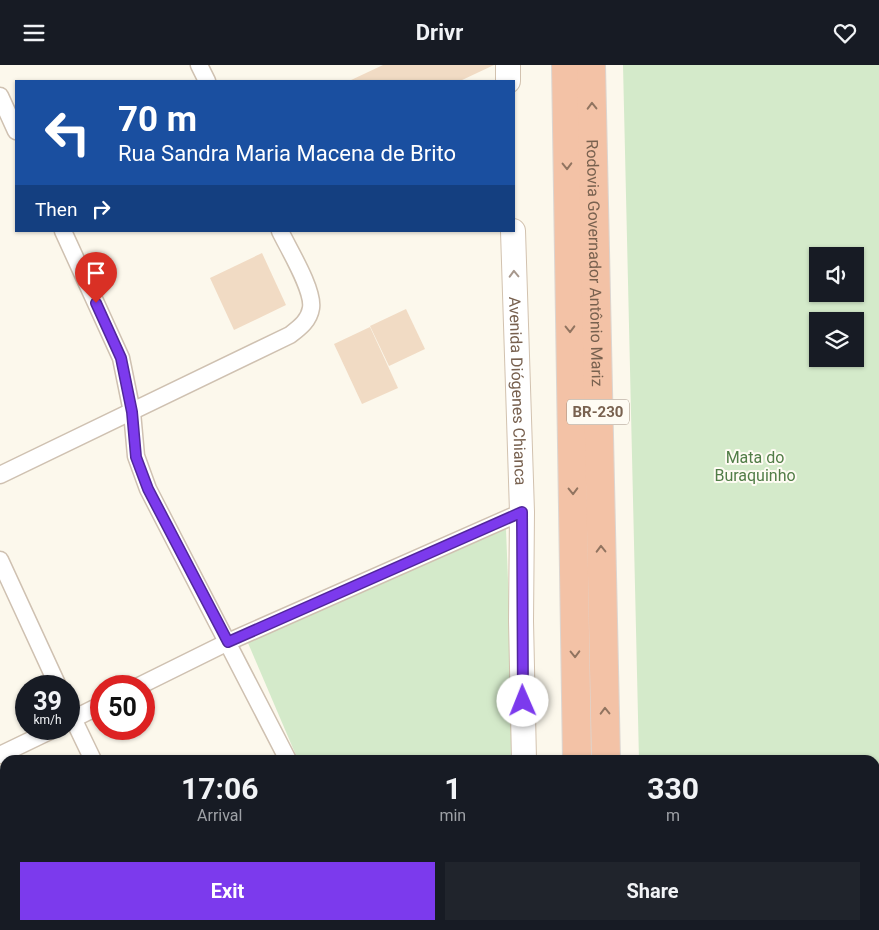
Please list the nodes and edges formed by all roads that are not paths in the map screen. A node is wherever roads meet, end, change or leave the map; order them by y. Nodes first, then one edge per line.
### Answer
1 (199, 65) edge
2 (508, 65) edge
3 (566, 65) edge
4 (591, 65) edge
5 (206, 80) edge
6 (508, 80) edge
7 (0, 96) edge
8 (15, 129) edge
9 (63, 232) edge
10 (280, 232) edge
11 (513, 232) edge
12 (132, 412) junction
13 (0, 475) edge
14 (522, 512) junction
15 (0, 560) edge
16 (228, 642) junction
17 (53, 675) edge
18 (155, 678) edge
19 (80, 736) edge
20 (31, 740) edge
21 (0, 755) edge
22 (90, 755) edge
23 (285, 755) edge
24 (524, 755) edge
25 (577, 755) edge
26 (606, 755) edge

1 - 5 street
2 - 6 main road
3 -> 25 highway, Rodovia Governador Antônio Mariz / BR-230
26 -> 4 highway, Rodovia Governador Antônio Mariz / BR-230
7 - 8 street
9 - 12 street
10 - 12 street
14 -> 11 main road, Avenida Diógenes Chianca
12 - 13 street
12 - 16 street
14 - 16 street
14 - 24 main road, Avenida Diógenes Chianca
15 - 17 street
16 - 18 street
16 - 23 street
19 - 22 street
20 - 21 street

